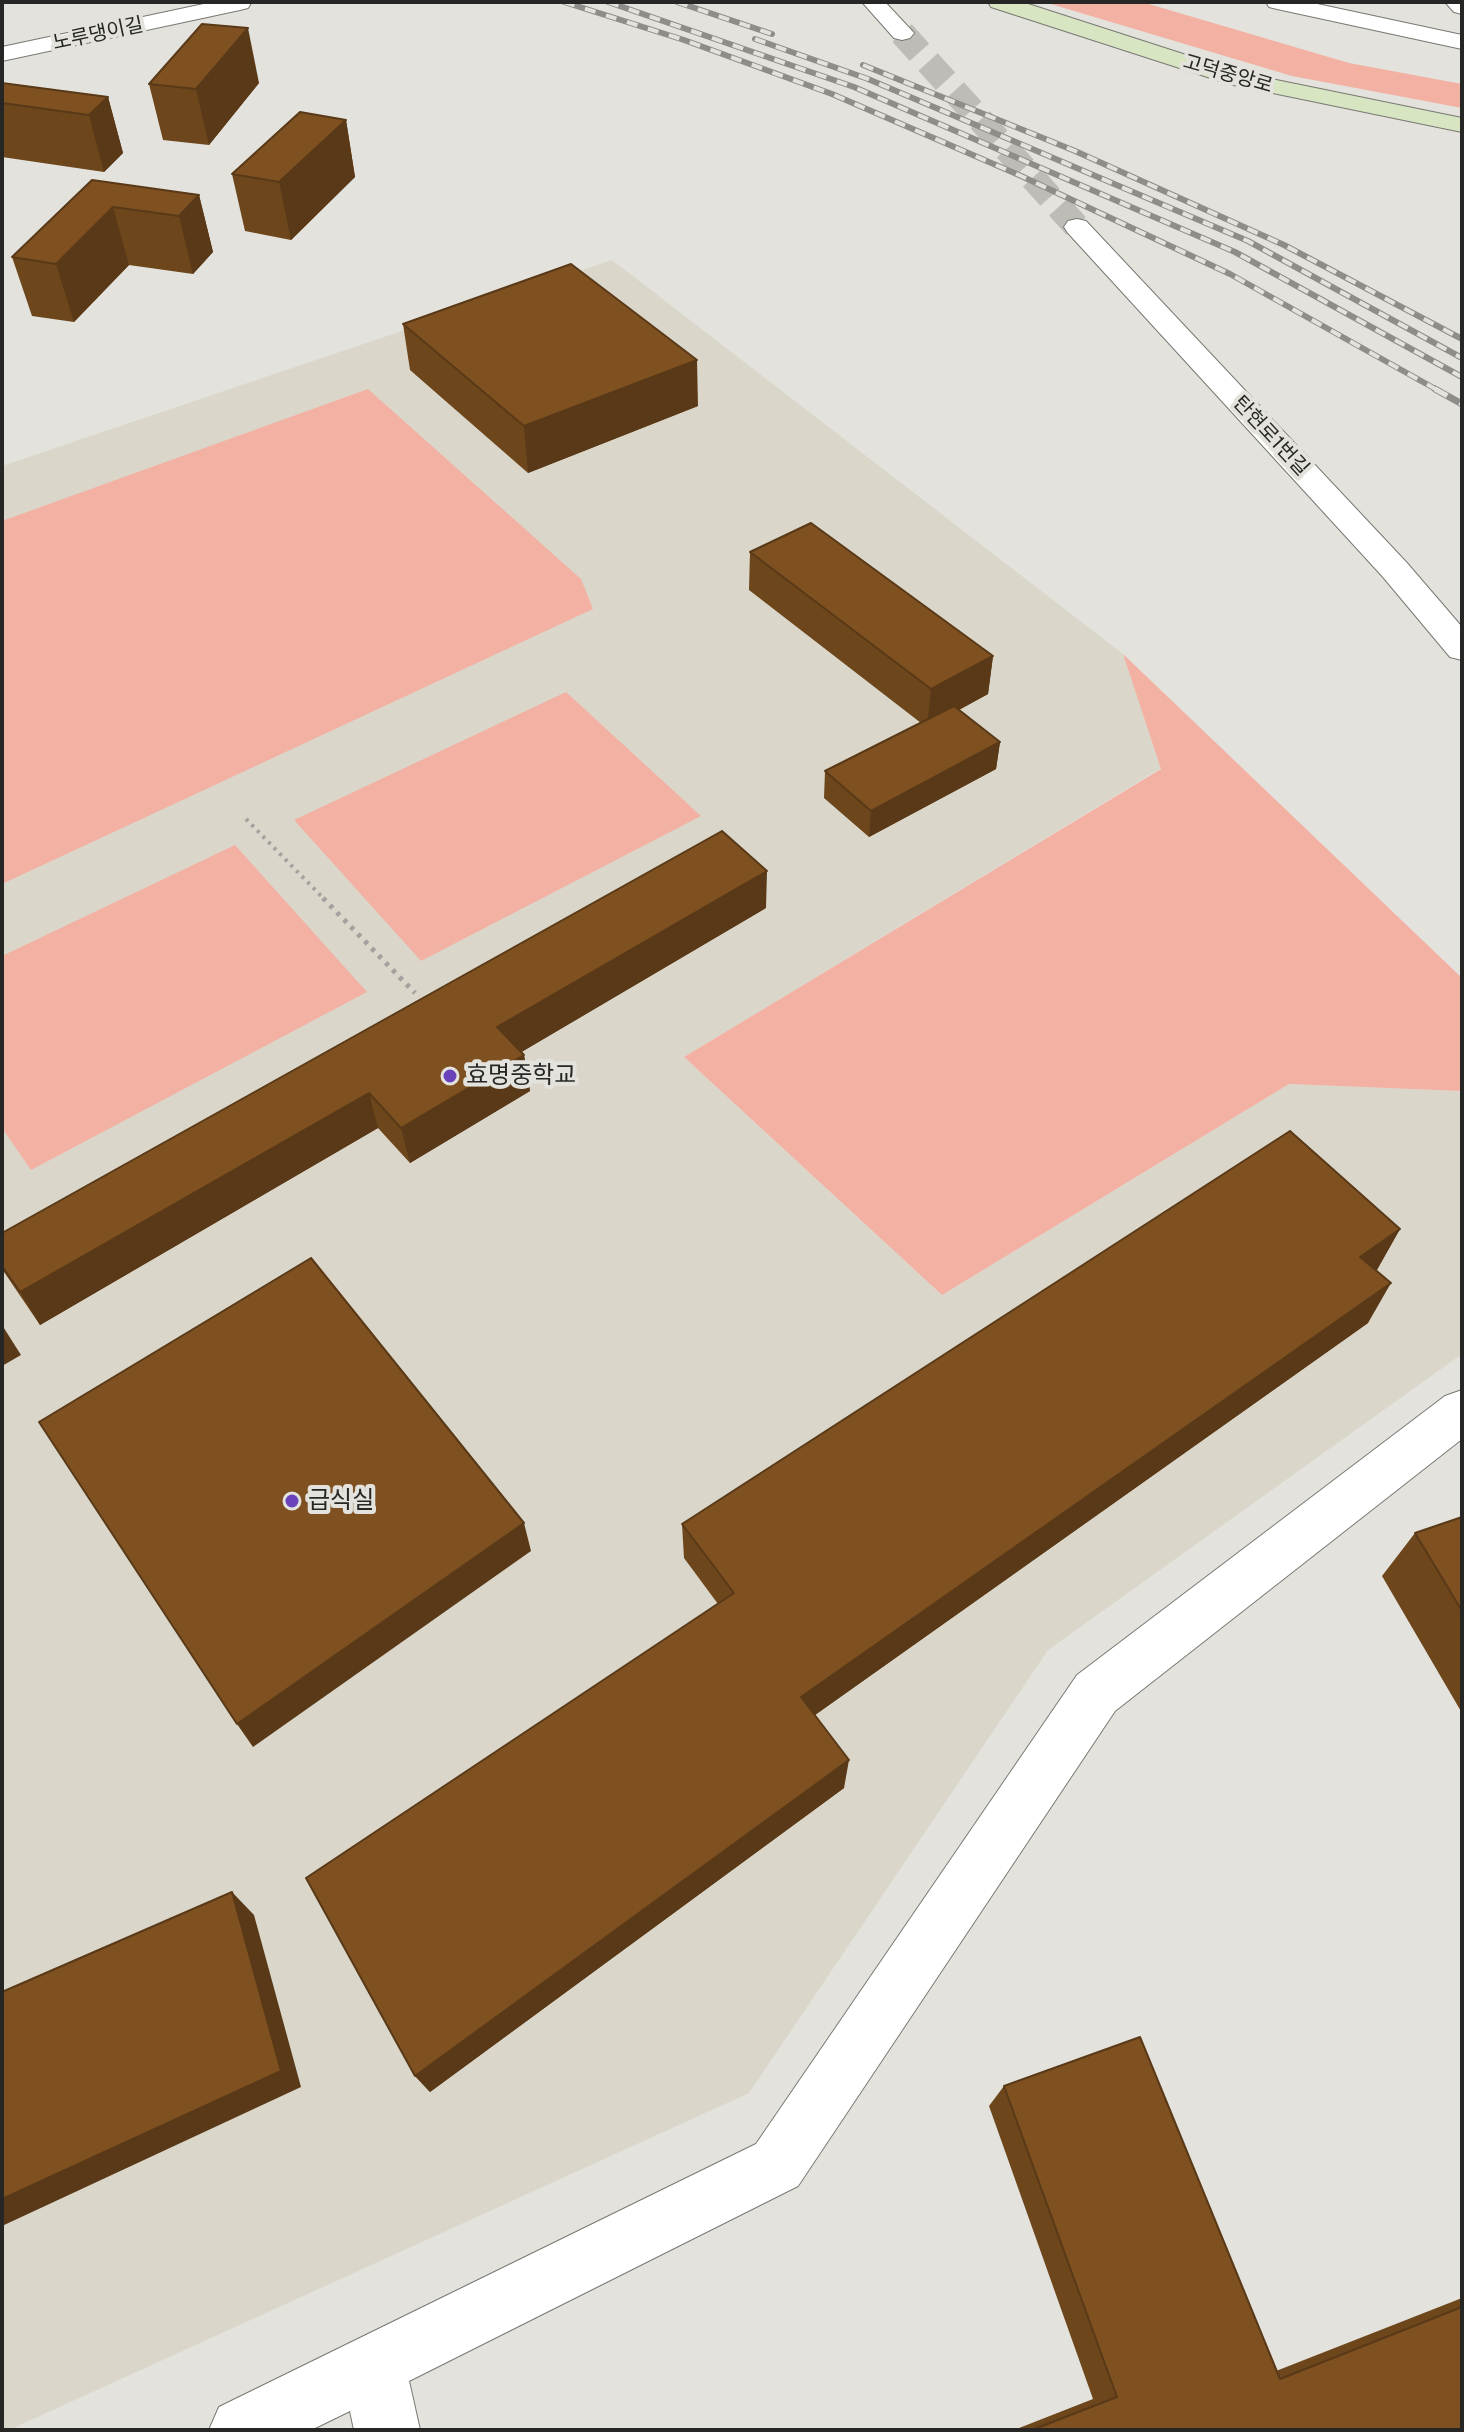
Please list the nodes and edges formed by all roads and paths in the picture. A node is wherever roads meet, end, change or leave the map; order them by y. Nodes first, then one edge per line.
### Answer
1 (873, 2) edge
2 (999, 2) edge
3 (1277, 2) edge
4 (1456, 2) edge
5 (240, 3) edge
6 (1462, 7) edge
7 (902, 33) tunnel mouth
8 (1462, 42) edge
9 (2, 54) edge
10 (1462, 125) edge
11 (1077, 227) tunnel mouth
12 (1462, 649) edge
13 (246, 819) dead end
14 (415, 993) dead end
15 (1462, 1411) edge
16 (373, 2366) junction
17 (242, 2430) edge
18 (387, 2430) edge

1 - 7 street
2 - 10 street, 고덕중앙로
3 - 8 street
4 - 6 street
5 - 9 street, 노루댕이길
11 - 12 street, 탄현로1번길
13 - 14 path
15 - 16 street
16 - 17 street
16 - 18 street

